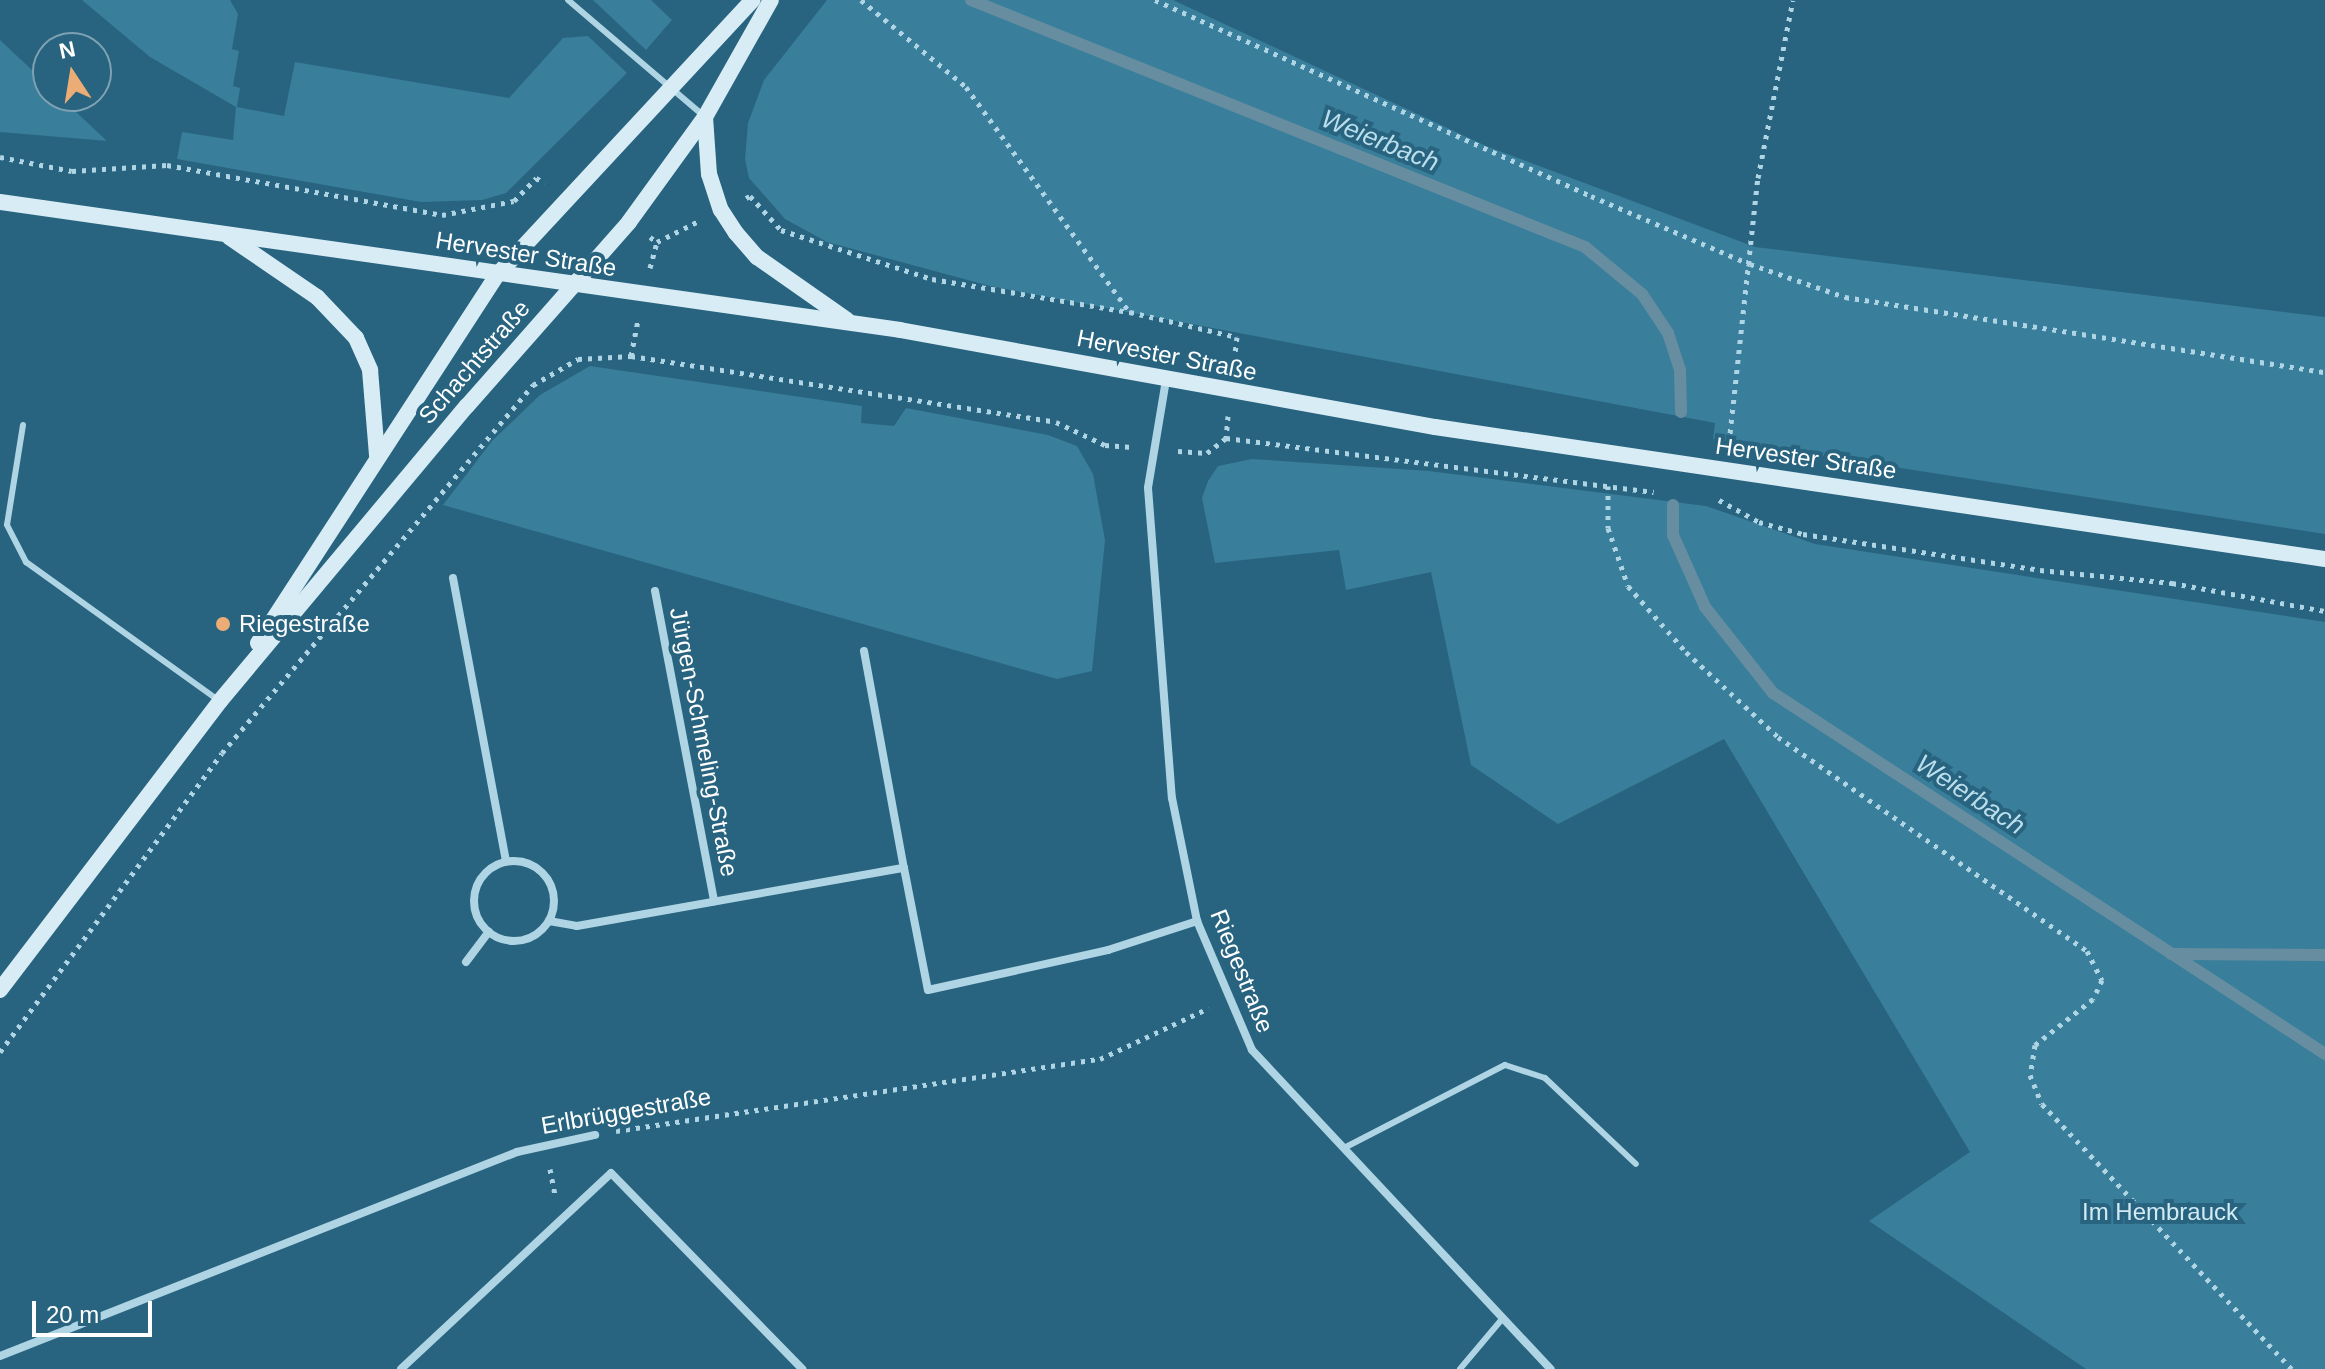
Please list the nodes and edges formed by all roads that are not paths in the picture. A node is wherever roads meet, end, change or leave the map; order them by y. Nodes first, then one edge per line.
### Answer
1 (568, 0) edge
2 (753, 0) edge
3 (771, 0) edge
4 (670, 90) junction
5 (705, 117) junction
6 (0, 202) edge
7 (225, 234) junction
8 (498, 274) junction
9 (573, 286) junction
10 (852, 323) junction
11 (1166, 380) junction
12 (23, 425) dead end
13 (377, 456) junction
14 (2325, 559) edge
15 (453, 578) dead end
16 (655, 591) dead end
17 (864, 651) dead end
18 (220, 701) junction
19 (506, 861) junction
20 (904, 868) junction
21 (714, 901) junction
22 (549, 921) junction
23 (1197, 921) junction
24 (489, 932) junction
25 (466, 962) dead end
26 (0, 990) edge
27 (595, 1135) road end
28 (1344, 1148) junction
29 (1636, 1164) dead end
30 (1503, 1318) junction
31 (0, 1356) edge
32 (401, 1369) edge
33 (802, 1369) edge
34 (1460, 1369) edge
35 (1550, 1369) edge

1 - 4 lane
2 - 4 street, Schachtstraße
3 - 5 street, Schachtstraße
4 - 5 lane
4 - 8 street, Schachtstraße
5 - 9 street, Schachtstraße
5 - 10 street
6 - 7 street, Hervester Straße
7 - 8 street, Hervester Straße
7 - 13 street
8 - 9 street, Hervester Straße
8 - 13 street, Schachtstraße
9 - 10 street, Hervester Straße
9 - 18 street, Schachtstraße
10 - 11 street, Hervester Straße
11 - 14 street, Hervester Straße
11 - 23 street, Riegestraße
12 - 18 lane
13 - 18 street, Schachtstraße
15 - 19 street
16 - 21 street, Jürgen-Schmeling-Straße
17 - 20 street
18 - 26 street, Schachtstraße
19 - 22 street
19 - 24 street
20 - 21 street, Jürgen-Schmeling-Straße
20 - 23 street
21 - 22 street, Jürgen-Schmeling-Straße
22 - 24 street
23 - 28 street, Riegestraße
24 - 25 street
27 - 31 street, Erlbrüggestraße
28 - 29 lane
28 - 30 street, Riegestraße
30 - 34 lane
30 - 35 street, Riegestraße
32 - 33 street

